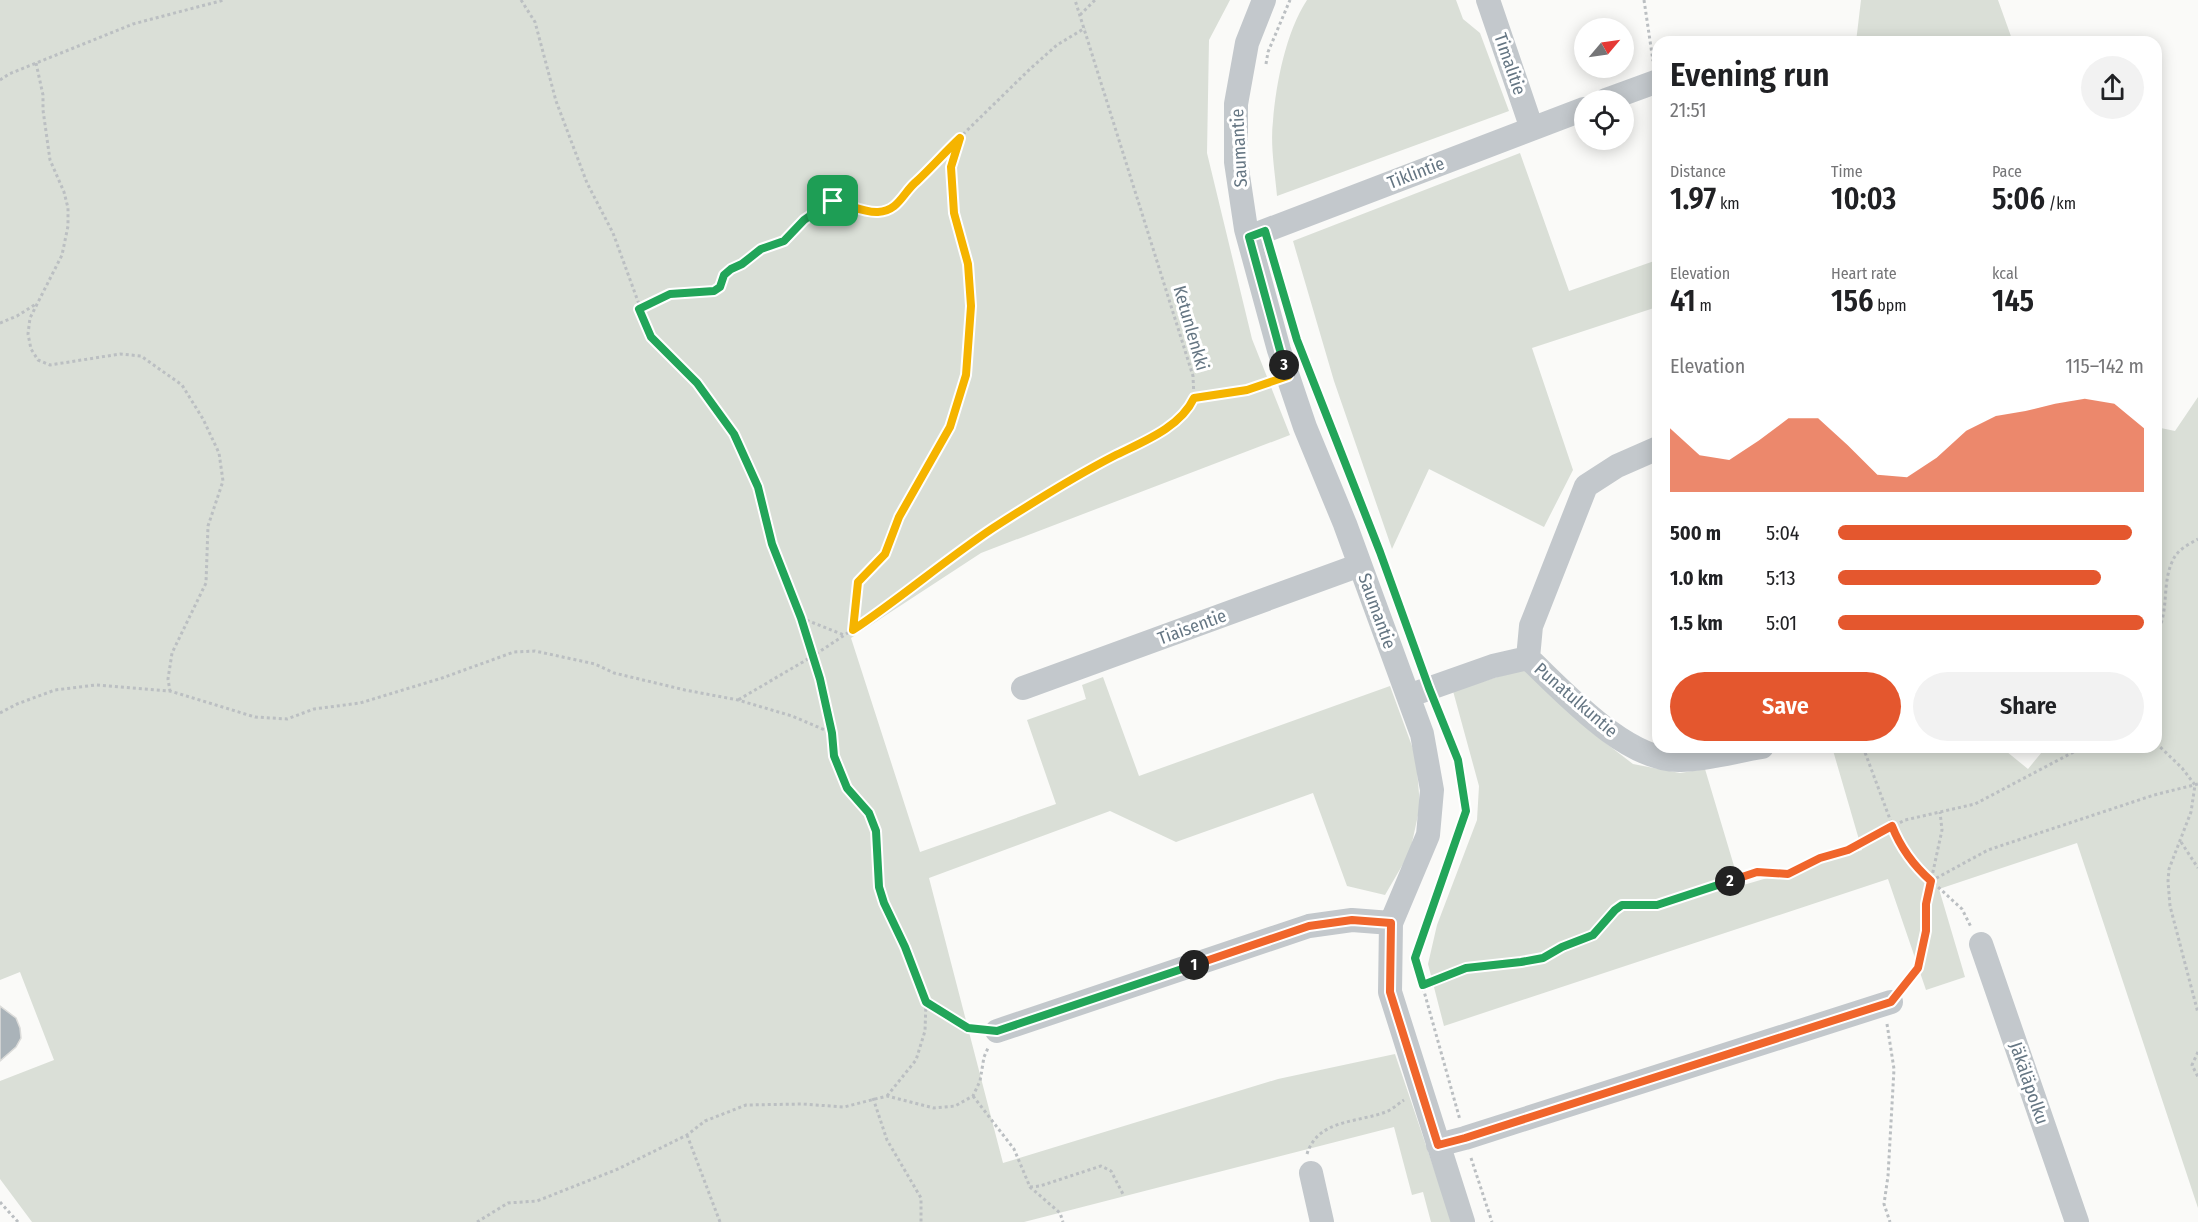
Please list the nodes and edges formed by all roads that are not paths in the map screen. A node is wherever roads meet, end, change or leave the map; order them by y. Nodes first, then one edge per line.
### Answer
1 (1264, 0) edge
2 (1488, 0) edge
3 (1652, 83) edge
4 (1633, 90) edge
5 (1574, 113) edge
6 (1532, 129) junction
7 (1249, 237) junction
8 (1652, 451) edge
9 (1360, 565) junction
10 (1528, 658) junction
11 (1023, 688) dead end
12 (1418, 692) junction
13 (1724, 753) edge
14 (1391, 923) junction
15 (1981, 944) road end
16 (1887, 1003) road end
17 (997, 1031) road end
18 (1438, 1145) junction
19 (1311, 1173) road end
20 (1322, 1222) edge
21 (1463, 1222) edge
22 (2077, 1222) edge

1 - 7 street, Saumantie
2 - 6 street, Timalitie
3 - 4 street
5 - 6 street, Tiklintie
6 - 7 street, Tiklintie
7 - 9 street, Saumantie
8 - 10 street, Punatulkuntie
9 - 11 street, Tiaisentie
9 - 12 street, Saumantie
10 - 12 street, Punatulkuntie
10 - 13 street, Punatulkuntie
12 - 14 street, Saumantie
14 - 17 street
14 - 18 street, Saumantie
15 - 22 street, Jäkäläpolku
16 - 18 street
18 - 21 street, Saumantie
19 - 20 street

